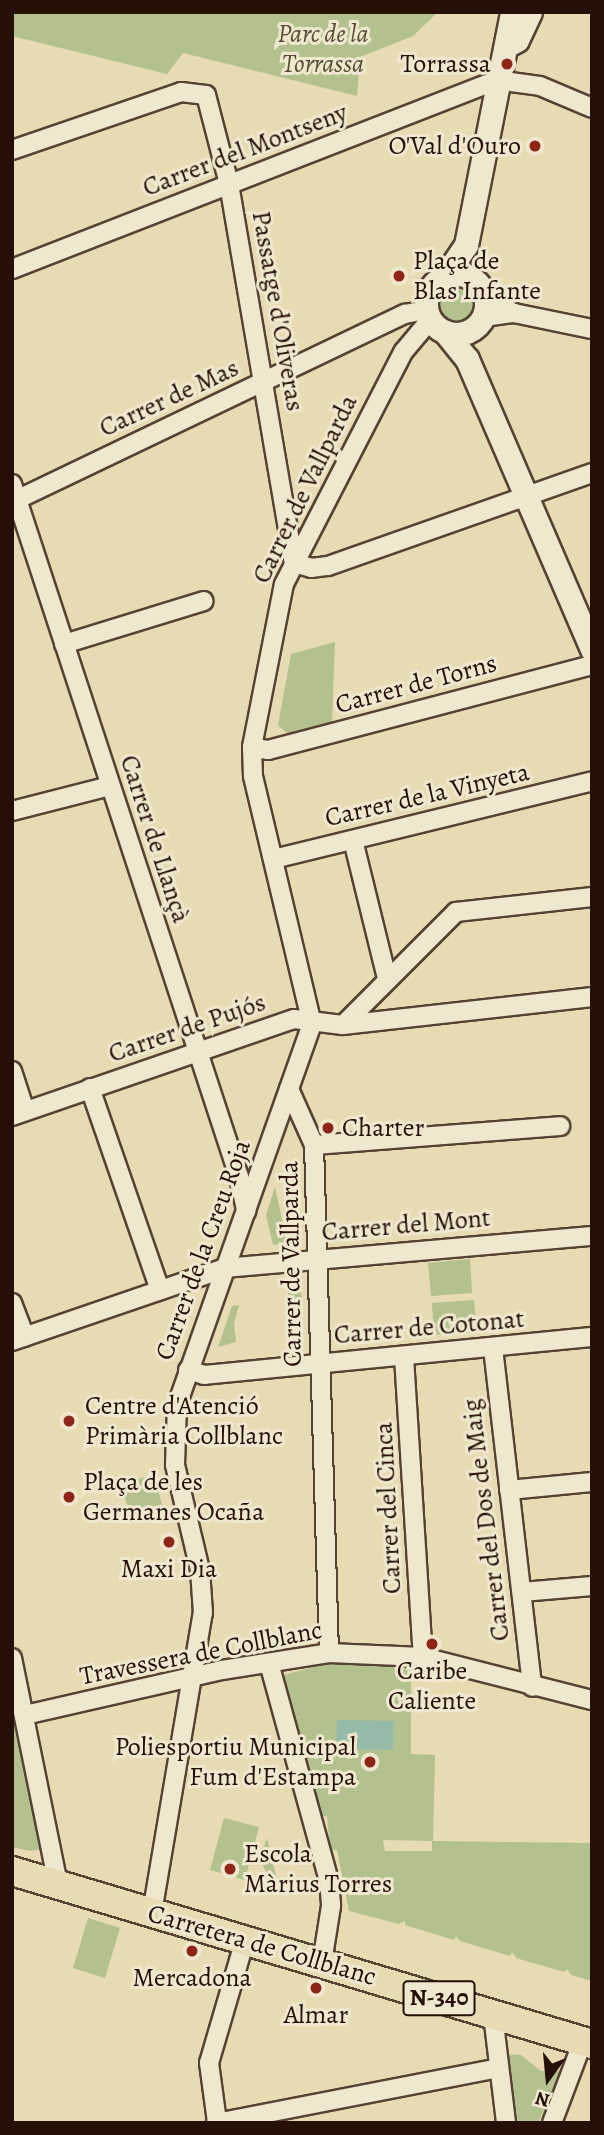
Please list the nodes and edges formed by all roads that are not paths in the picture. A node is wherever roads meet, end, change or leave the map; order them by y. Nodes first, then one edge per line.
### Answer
1 (512, 12) edge
2 (530, 12) edge
3 (508, 45) junction
4 (497, 80) junction
5 (592, 108) edge
6 (12, 150) edge
7 (229, 184) junction
8 (466, 245) junction
9 (12, 269) edge
10 (445, 276) junction
11 (474, 279) junction
12 (484, 314) junction
13 (434, 321) junction
14 (592, 329) edge
15 (467, 359) junction
16 (263, 382) junction
17 (592, 473) edge
18 (14, 495) edge
19 (527, 499) junction
20 (294, 562) junction
21 (204, 601) dead end
22 (64, 643) junction
23 (592, 649) edge
24 (592, 665) edge
25 (252, 747) junction
26 (592, 781) edge
27 (110, 786) junction
28 (12, 811) edge
29 (353, 840) junction
30 (273, 859) junction
31 (592, 897) edge
32 (387, 978) junction
33 (592, 997) edge
34 (312, 1024) junction
35 (343, 1025) junction
36 (196, 1052) junction
37 (12, 1072) edge
38 (90, 1088) junction
39 (289, 1089) junction
40 (19, 1114) edge
41 (560, 1126) dead end
42 (314, 1145) junction
43 (246, 1211) junction
44 (592, 1236) edge
45 (314, 1260) junction
46 (225, 1268) junction
47 (160, 1290) junction
48 (12, 1303) edge
49 (592, 1338) edge
50 (18, 1339) edge
51 (493, 1348) junction
52 (404, 1357) junction
53 (319, 1363) junction
54 (188, 1370) junction
55 (592, 1482) edge
56 (509, 1490) junction
57 (592, 1586) edge
58 (522, 1592) junction
59 (329, 1653) junction
60 (423, 1657) junction
61 (12, 1658) edge
62 (270, 1663) junction
63 (192, 1678) junction
64 (532, 1687) junction
65 (592, 1700) edge
66 (25, 1715) junction
67 (12, 1871) edge
68 (58, 1885) junction
69 (152, 1913) junction
70 (245, 1940) junction
71 (322, 1963) junction
72 (493, 2015) junction
73 (587, 2042) edge
74 (498, 2068) junction
75 (507, 2120) edge
76 (217, 2123) edge
77 (552, 2123) edge

1 - 3 street
2 - 3 street
3 - 4 street
4 - 5 street
4 - 7 street, Carrer del Montseny
4 - 8 street
6 - 7 street, Passatge d'Oliveras
7 - 9 street, Carrer del Montseny
7 - 16 street, Passatge d'Oliveras
8 - 10 street
8 - 11 street
10 - 11 street
10 - 13 street
11 - 12 street
12 - 13 street
12 - 14 street
12 - 15 street
13 - 15 street
13 - 16 street, Carrer de Mas
13 - 20 street, Carrer de Vallparda
15 - 19 street
16 - 18 street, Carrer de Mas
16 - 20 street, Passatge d'Oliveras
17 - 19 street
18 - 22 street, Carrer de Llançà
19 - 20 street
19 - 23 street
20 - 25 street, Carrer de Vallparda
21 - 22 street
22 - 27 street, Carrer de Llançà
24 - 25 street, Carrer de Torns
25 - 30 street, Carrer de Vallparda
26 - 29 street, Carrer de la Vinyeta
27 - 28 street
27 - 36 street, Carrer de Llançà
29 - 30 street, Carrer de la Vinyeta
29 - 32 street
30 - 34 street, Carrer de Vallparda
31 - 32 street
32 - 35 street
33 - 35 street, Carrer de Pujós
34 - 35 street, Carrer de Pujós
34 - 36 street, Carrer de Pujós
34 - 39 street, Carrer de la Creu Roja
36 - 38 street, Carrer de Pujós
36 - 43 street, Carrer de Llançà
37 - 40 street
38 - 40 street, Carrer de Pujós
38 - 47 street
39 - 42 street, Carrer de Vallparda
39 - 43 street, Carrer de la Creu Roja
41 - 42 street
42 - 45 street, Carrer de Vallparda
43 - 46 street, Carrer de la Creu Roja
44 - 45 street, Carrer del Mont
45 - 46 street, Carrer del Mont
45 - 53 street, Carrer de Vallparda
46 - 47 street, Carrer del Mont
46 - 54 street, Carrer de la Creu Roja
47 - 50 street, Carrer del Mont
48 - 50 street
49 - 51 street, Carrer de Cotonat
51 - 52 street, Carrer de Cotonat
51 - 56 street, Carrer del Dos de Maig
52 - 53 street, Carrer de Cotonat
52 - 60 street, Carrer del Cinca
53 - 54 street, Carrer de Cotonat
53 - 59 street, Carrer de Vallparda
54 - 63 street, Carrer de la Creu Roja
55 - 56 street
56 - 58 street, Carrer del Dos de Maig
57 - 58 street
58 - 64 street, Carrer del Dos de Maig
59 - 60 street, Travessera de Collblanc
59 - 62 street, Travessera de Collblanc
60 - 64 street, Travessera de Collblanc
61 - 66 street
62 - 63 street, Travessera de Collblanc
62 - 71 street
63 - 66 street, Travessera de Collblanc
63 - 69 street, Carrer de la Creu Roja
64 - 65 street, Travessera de Collblanc
66 - 68 street
67 - 68 main road, Carretera de Collblanc / N-340
68 - 69 main road, Carretera de Collblanc / N-340
69 - 70 main road, Carretera de Collblanc / N-340
70 - 71 main road, Carretera de Collblanc / N-340
70 - 76 street
71 - 72 main road, Carretera de Collblanc / N-340
72 - 73 main road, Carretera de Collblanc / N-340
72 - 74 street
73 - 77 street
74 - 75 street
74 - 76 street

